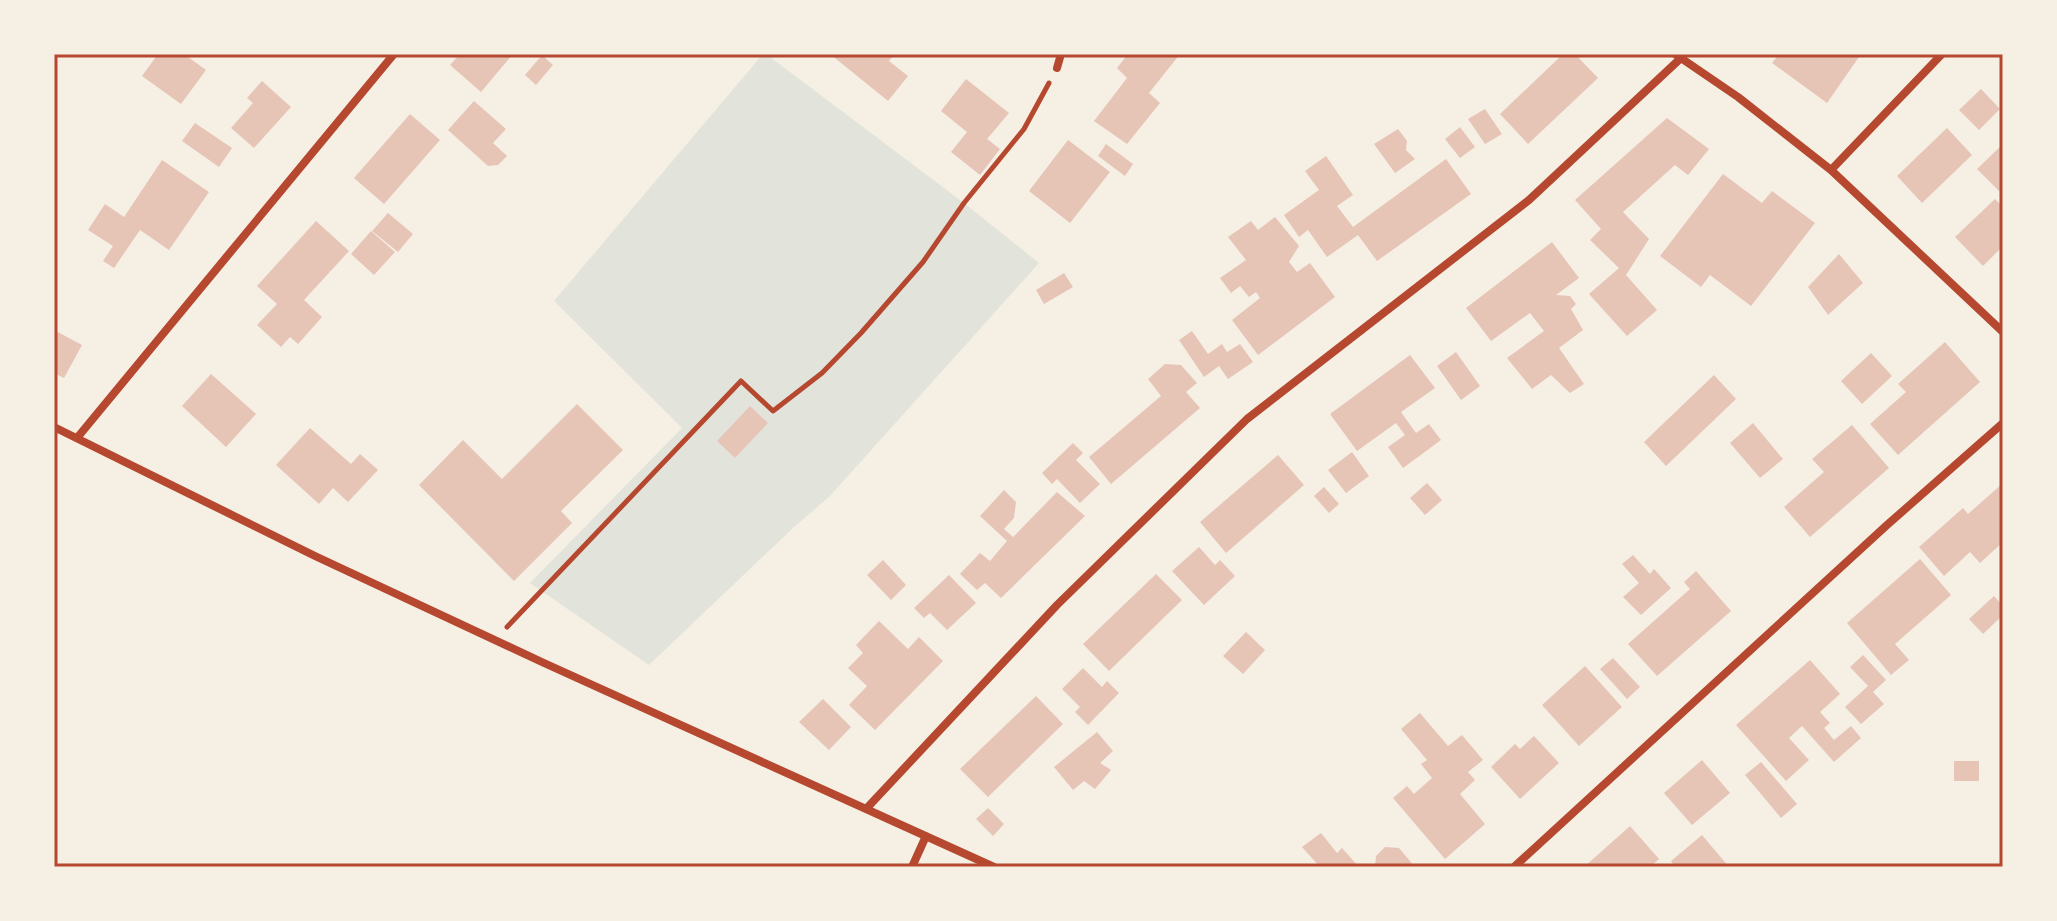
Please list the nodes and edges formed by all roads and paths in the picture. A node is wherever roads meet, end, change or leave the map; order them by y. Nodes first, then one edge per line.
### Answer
1 (394, 54) edge
2 (1061, 54) edge
3 (1942, 54) edge
4 (1678, 56) edge
5 (1057, 68) joint
6 (1831, 170) junction
7 (2003, 332) edge
8 (2003, 423) edge
9 (54, 427) edge
10 (77, 438) junction
11 (494, 640) junction
12 (866, 809) junction
13 (926, 836) junction
14 (912, 867) edge
15 (994, 867) edge
16 (1514, 867) edge

1 - 10 street
2 - 5 street
3 - 6 street
4 - 6 street
4 - 12 street
5 - 11 path
6 - 7 street
8 - 16 street
9 - 10 street
10 - 11 street
11 - 12 street
12 - 13 street
13 - 14 street
13 - 15 street

